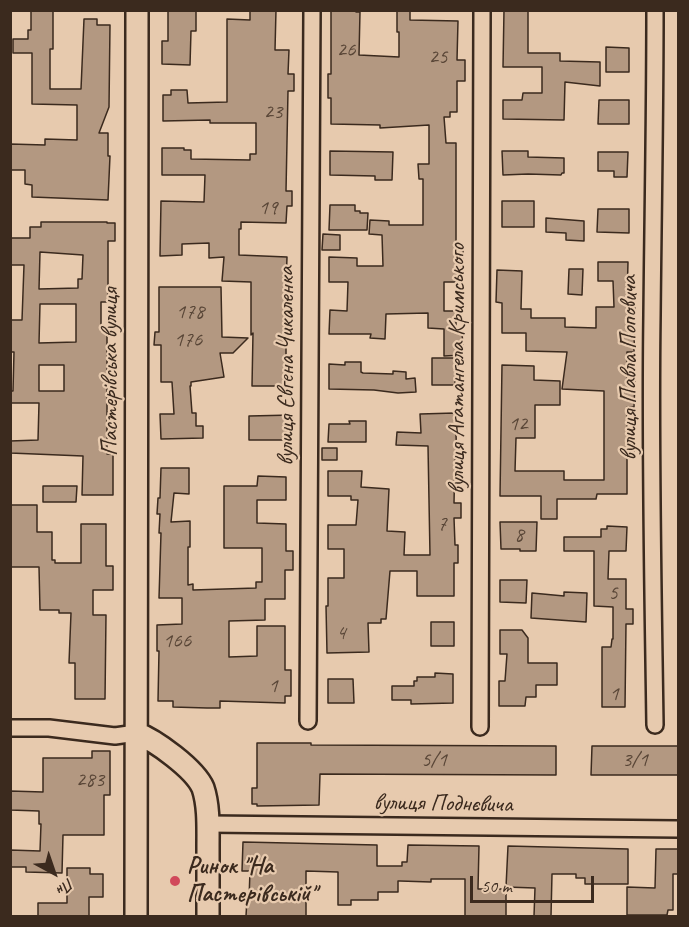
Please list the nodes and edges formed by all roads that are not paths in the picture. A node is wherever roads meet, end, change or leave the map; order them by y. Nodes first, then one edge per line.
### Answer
1 (137, 10) edge
2 (312, 10) edge
3 (482, 10) edge
4 (655, 10) edge
5 (308, 721) dead end
6 (655, 725) dead end
7 (480, 727) dead end
8 (10, 728) edge
9 (136, 733) junction
10 (208, 824) junction
11 (678, 829) edge
12 (136, 916) edge
13 (208, 916) edge

1 - 9 main road, Пастерівська вулиця
2 - 5 street, вулиця Євгена Чикаленка
3 - 7 street, вулиця Агатангела Кримського
4 - 6 street, вулиця Павла Поповича
8 - 9 street
9 - 10 main road
9 - 12 main road, Пастерівська вулиця
10 - 11 street, вулиця Поднєвича
10 - 13 main road

